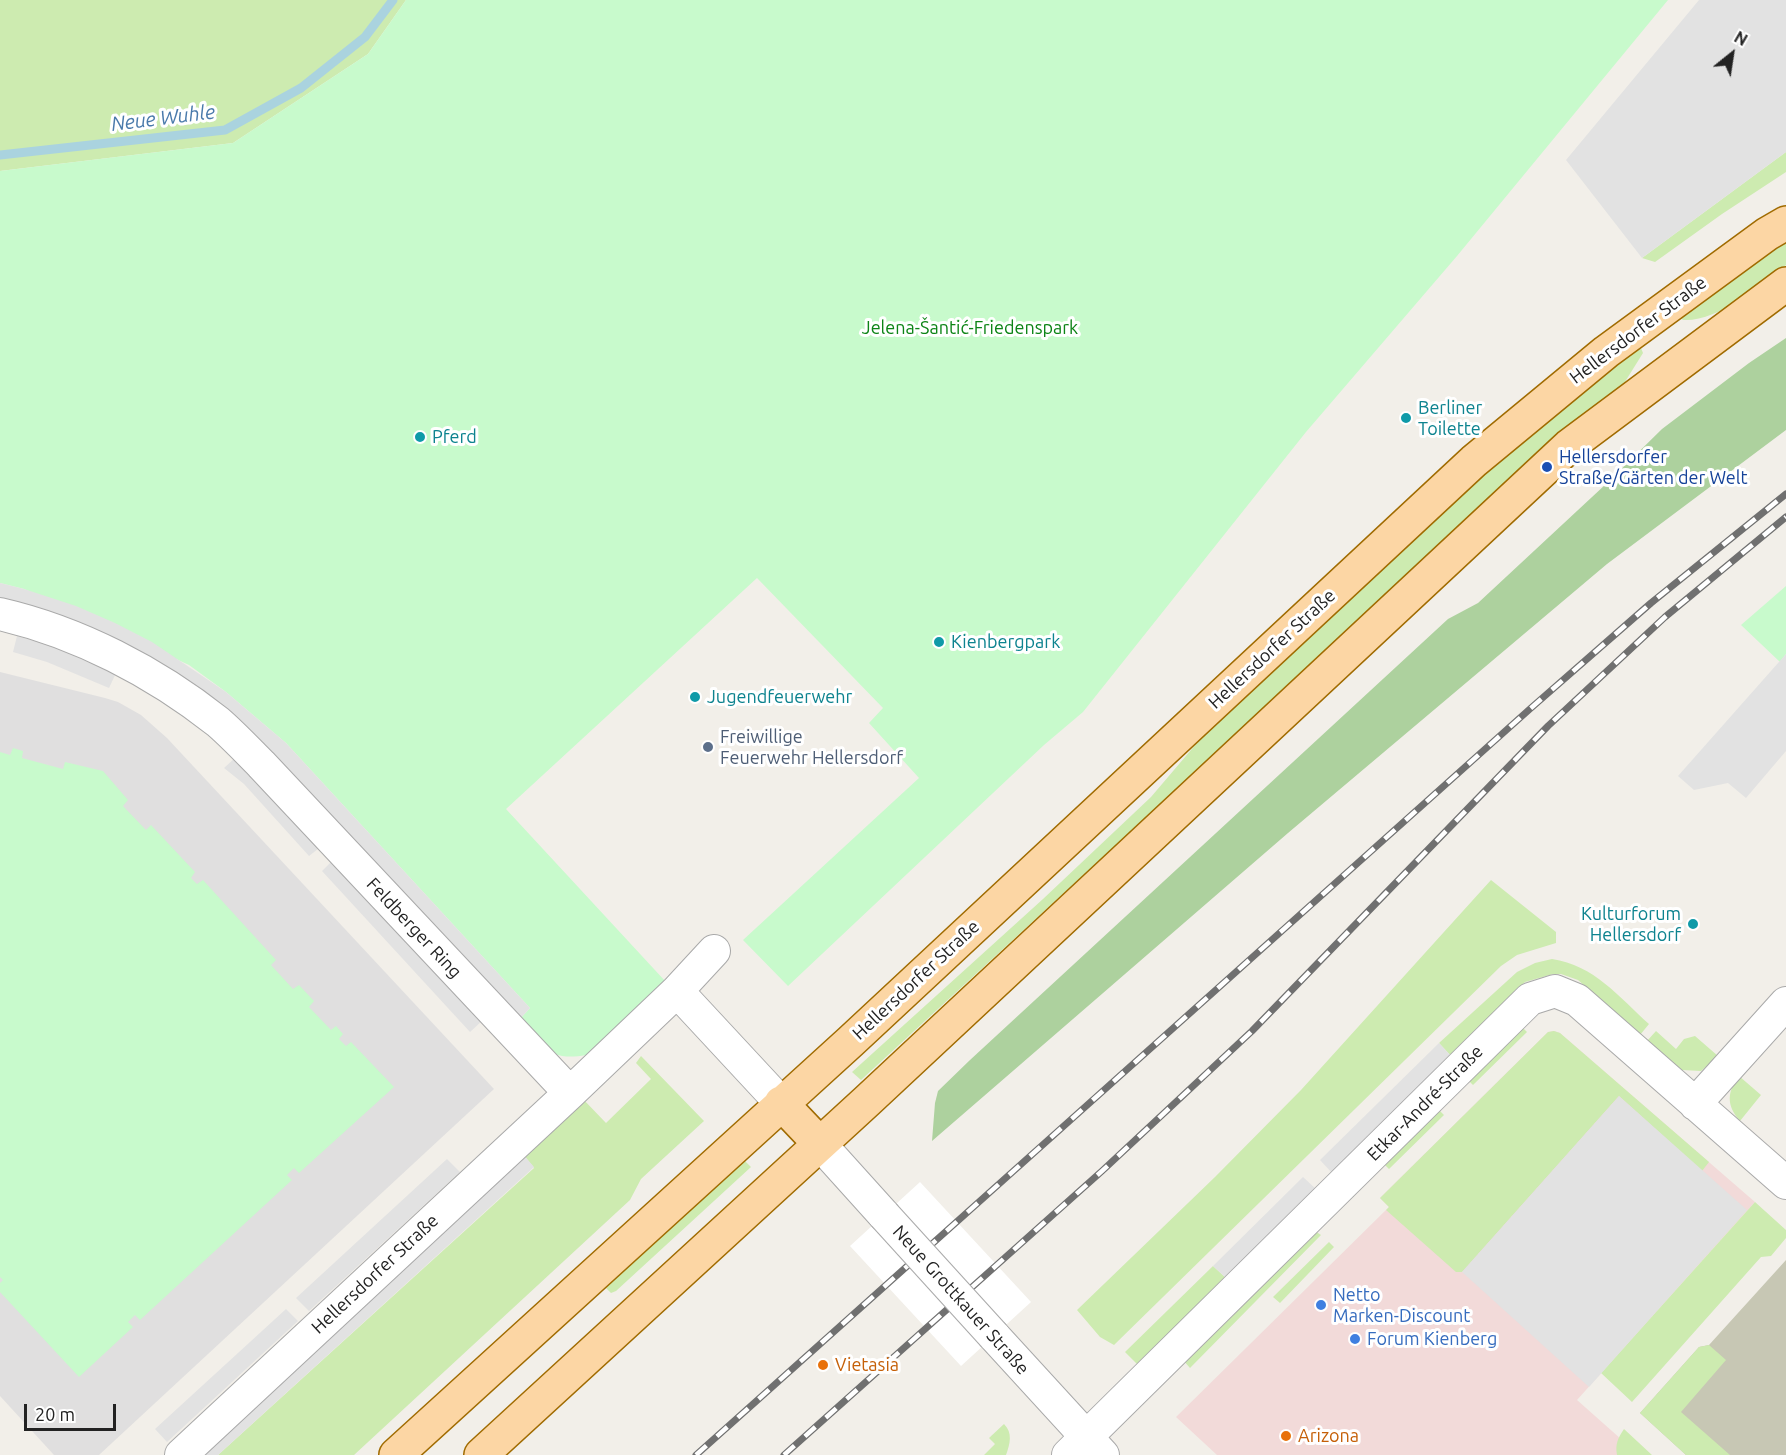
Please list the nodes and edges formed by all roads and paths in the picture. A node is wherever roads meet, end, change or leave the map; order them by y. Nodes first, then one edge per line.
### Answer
1 (1786, 223) edge
2 (1786, 284) edge
3 (0, 614) edge
4 (714, 951) dead end
5 (677, 991) junction
6 (1786, 1003) edge
7 (570, 1093) junction
8 (781, 1104) junction
9 (1695, 1104) junction
10 (820, 1144) junction
11 (1786, 1183) edge
12 (1086, 1449) edge
13 (181, 1455) edge
14 (396, 1455) edge
15 (481, 1455) edge

1 - 8 main road, Hellersdorfer Straße
2 - 10 main road
3 - 7 street, Feldberger Ring
4 - 5 street
5 - 7 street
5 - 8 street
6 - 9 street
7 - 13 street, Hellersdorfer Straße
8 - 10 main road
8 - 14 main road, Hellersdorfer Straße
9 - 11 street, Etkar-André-Straße
9 - 12 street, Etkar-André-Straße
10 - 12 street, Neue Grottkauer Straße, bridge
10 - 15 main road

